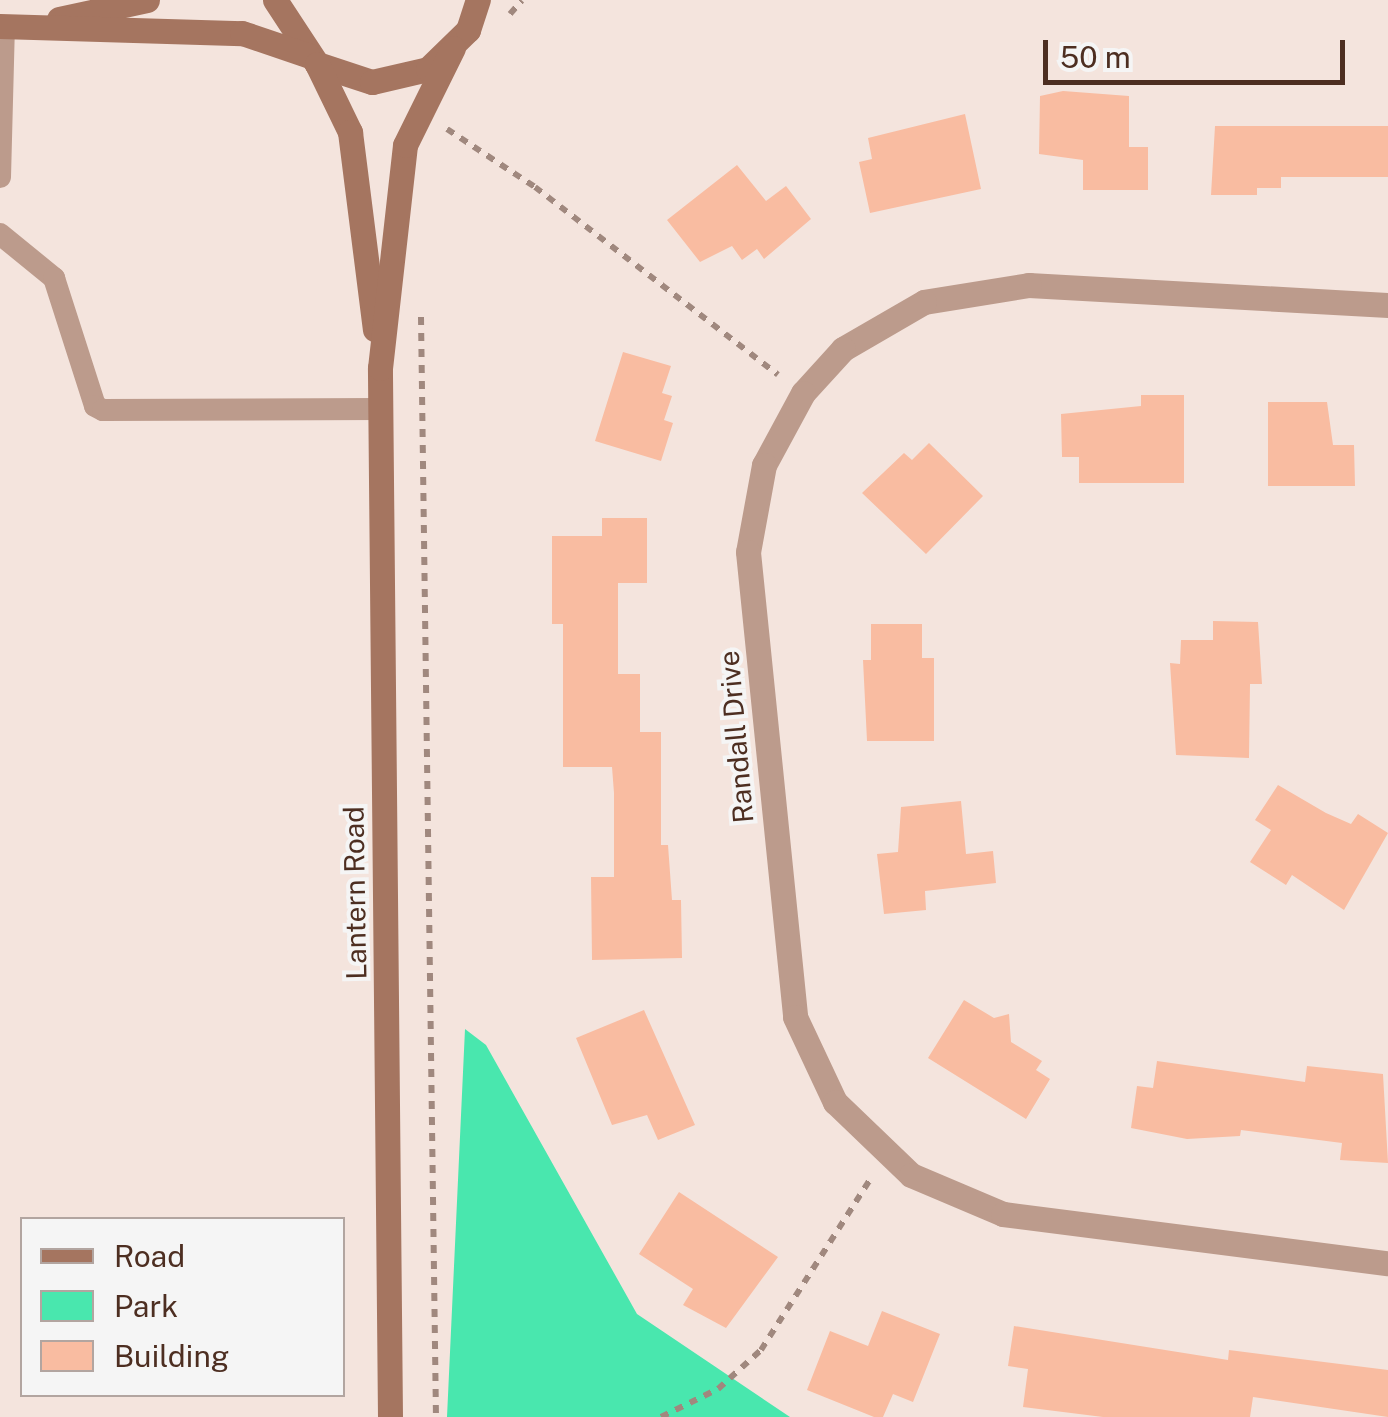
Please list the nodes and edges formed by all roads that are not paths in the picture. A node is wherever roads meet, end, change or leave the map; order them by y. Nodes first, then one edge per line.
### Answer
1 (147, 0) edge
2 (276, 0) edge
3 (480, 4) edge
4 (10, 26) edge
5 (452, 48) junction
6 (312, 59) junction
7 (0, 177) edge
8 (0, 234) edge
9 (1388, 304) edge
10 (380, 368) junction
11 (380, 409) junction
12 (1388, 1263) edge
13 (390, 1417) edge

1 - 4 street
2 - 6 street, Lantern Road
3 - 5 street, Lantern Road
4 - 6 street
4 - 7 lane
5 - 6 street
5 - 10 street, Lantern Road
6 - 10 street, Lantern Road
8 - 11 lane
9 - 12 street, Randall Drive
10 - 11 street, Lantern Road
11 - 13 street, Lantern Road

